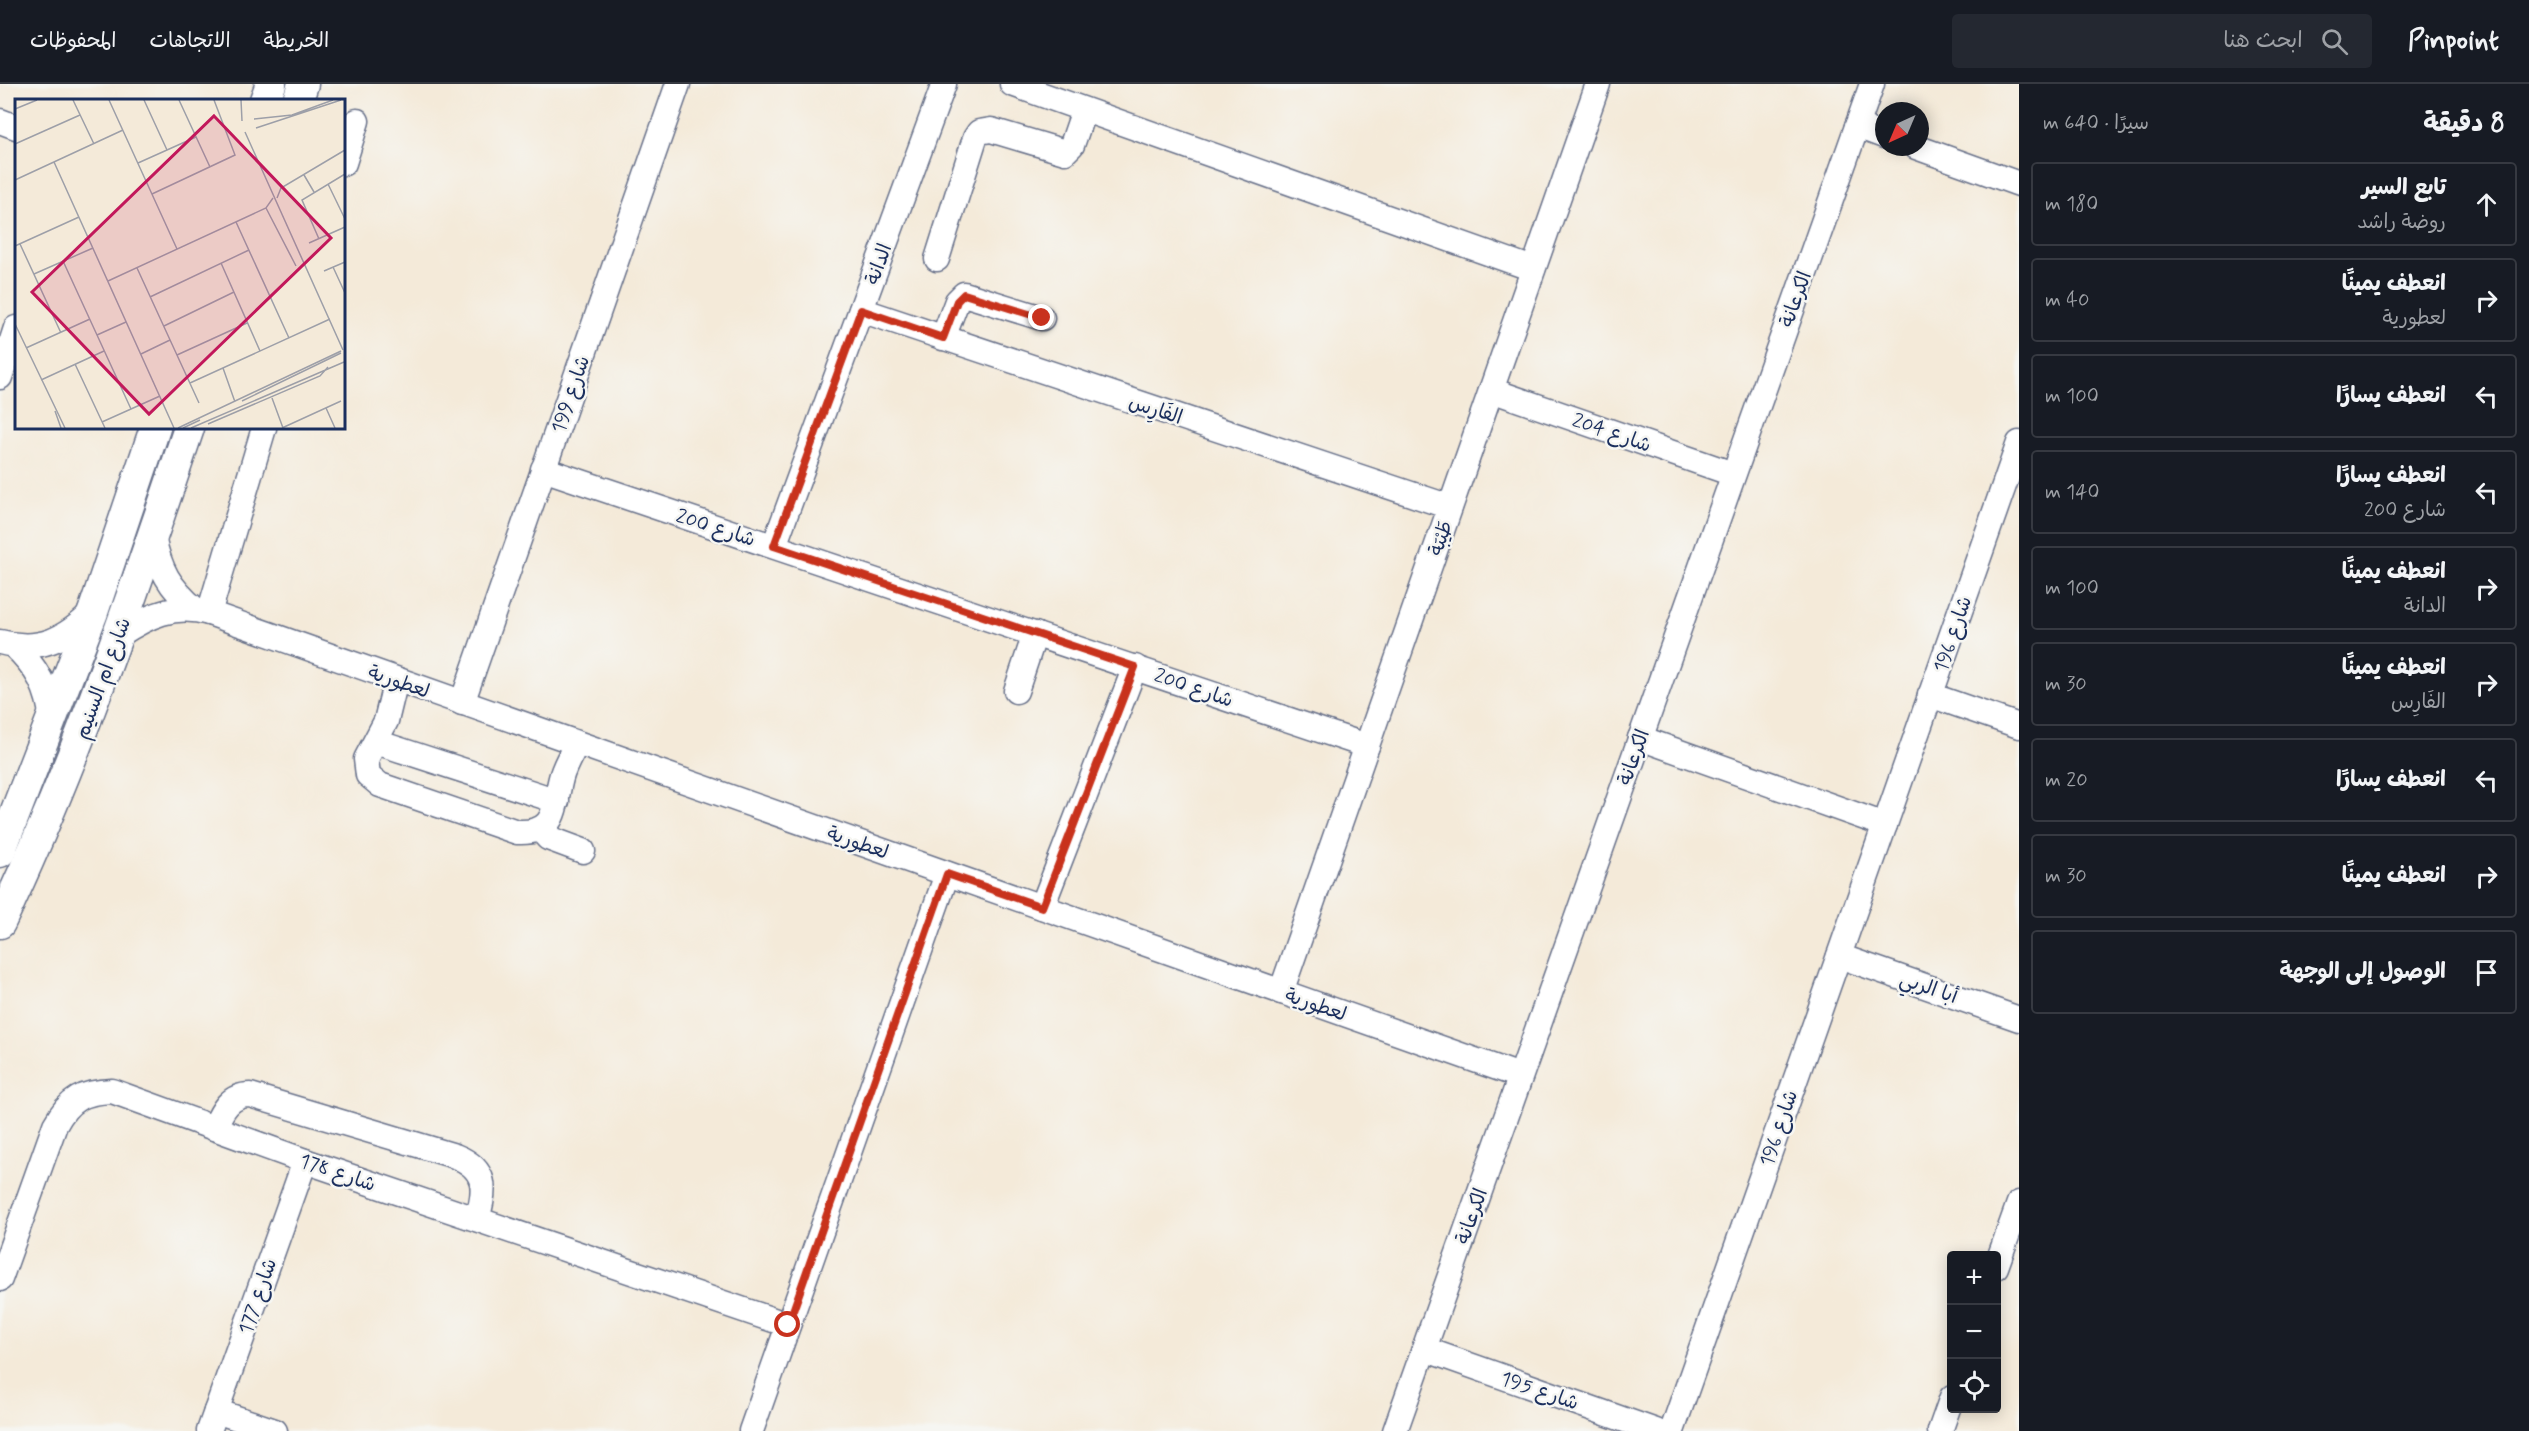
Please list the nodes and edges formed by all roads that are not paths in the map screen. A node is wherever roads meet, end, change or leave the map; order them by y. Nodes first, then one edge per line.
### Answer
1 (271, 84) edge
2 (303, 84) edge
3 (678, 84) edge
4 (944, 84) edge
5 (1012, 84) edge
6 (1598, 84) edge
7 (1872, 84) edge
8 (265, 99) edge
9 (298, 99) edge
10 (1084, 110) junction
11 (0, 121) edge
12 (357, 121) dead end
13 (1857, 126) junction
14 (15, 127) edge
15 (1875, 133) edge
16 (1929, 152) edge
17 (345, 160) edge
18 (2019, 184) edge
19 (937, 258) dead end
20 (1533, 269) junction
21 (861, 310) junction
22 (1042, 318) dead end
23 (15, 331) edge
24 (943, 338) junction
25 (0, 377) edge
26 (1491, 390) junction
27 (155, 429) edge
28 (189, 429) edge
29 (264, 429) edge
30 (2019, 443) edge
31 (543, 469) junction
32 (1734, 474) junction
33 (1450, 507) junction
34 (153, 537) junction
35 (774, 546) junction
36 (202, 611) junction
37 (93, 612) junction
38 (118, 634) junction
39 (1035, 634) junction
40 (6, 644) edge
41 (1135, 667) junction
42 (396, 680) junction
43 (1016, 691) dead end
44 (1930, 695) junction
45 (462, 703) junction
46 (52, 722) junction
47 (2019, 726) edge
48 (1640, 738) junction
49 (376, 741) junction
50 (577, 743) junction
51 (1367, 746) junction
52 (557, 801) junction
53 (1885, 825) junction
54 (540, 829) junction
55 (583, 851) dead end
56 (0, 852) edge
57 (947, 874) junction
58 (1042, 907) junction
59 (0, 923) edge
60 (1839, 956) junction
61 (1281, 992) junction
62 (2019, 1019) edge
63 (1521, 1076) junction
64 (214, 1128) junction
65 (305, 1161) junction
66 (2019, 1203) edge
67 (477, 1219) junction
68 (2001, 1254) edge
69 (0, 1279) edge
70 (788, 1325) junction
71 (1424, 1349) junction
72 (1947, 1411) edge
73 (213, 1421) edge
74 (275, 1431) edge
75 (751, 1431) edge
76 (1395, 1431) edge
77 (1656, 1431) edge
78 (1672, 1431) edge
79 (1940, 1431) edge

1 - 8 main road
2 - 9 main road
3 - 31 street, شارع 199
4 - 21 street, الدانة
5 - 10 street
6 - 20 street, طَيْبَة
7 - 13 street, الكرعانة
10 - 19 street
10 - 20 street
11 - 14 street
12 - 17 street
13 - 15 street
13 - 32 street, الكرعانة
16 - 18 street
20 - 26 street, طَيْبَة
21 - 24 street, الفَارِس
21 - 35 street, الدانة
22 - 24 street
23 - 25 street
24 - 33 street, الفَارِس
26 - 32 street, شارع 204
26 - 33 street, طَيْبَة
27 - 37 main road, شارع ام السنيم
28 - 34 main road, شارع ام السنيم
29 - 36 street
30 - 44 street, شارع 196
31 - 35 street, شارع 200
31 - 45 street, شارع 199
32 - 48 street, الكرعانة
33 - 51 street, طَيْبَة
34 - 36 street, لعطورية
34 - 38 main road, شارع ام السنيم
35 - 39 street, شارع 200
36 - 38 street, لعطورية
36 - 42 street, لعطورية
37 - 40 street
37 - 46 main road, شارع ام السنيم
38 - 59 main road, شارع ام السنيم
39 - 41 street, شارع 200
39 - 43 street
40 - 46 street
41 - 51 street, شارع 200
41 - 58 street
42 - 45 street, لعطورية
42 - 49 street
44 - 47 street
44 - 53 street, شارع 196
45 - 50 street, لعطورية
46 - 56 main road, شارع ام السنيم
48 - 53 street
48 - 63 street, الكرعانة
49 - 52 street
49 - 54 street
50 - 52 street
50 - 57 street, لعطورية
51 - 61 street, طَيْبَة
52 - 54 street
53 - 60 street, شارع 196
54 - 55 street
57 - 58 street, لعطورية
57 - 70 street
58 - 61 street, لعطورية
60 - 62 street, أبا الربي
60 - 78 street, شارع 196
61 - 63 street, لعطورية
63 - 71 street, الكرعانة
64 - 65 street, شارع 178
64 - 67 street
64 - 69 street, شارع 178
65 - 67 street, شارع 178
65 - 73 street, شارع 177
66 - 68 street
67 - 70 street, شارع 178
70 - 75 street
71 - 76 street, الكرعانة
71 - 77 street, شارع 195
72 - 79 street
73 - 74 street

